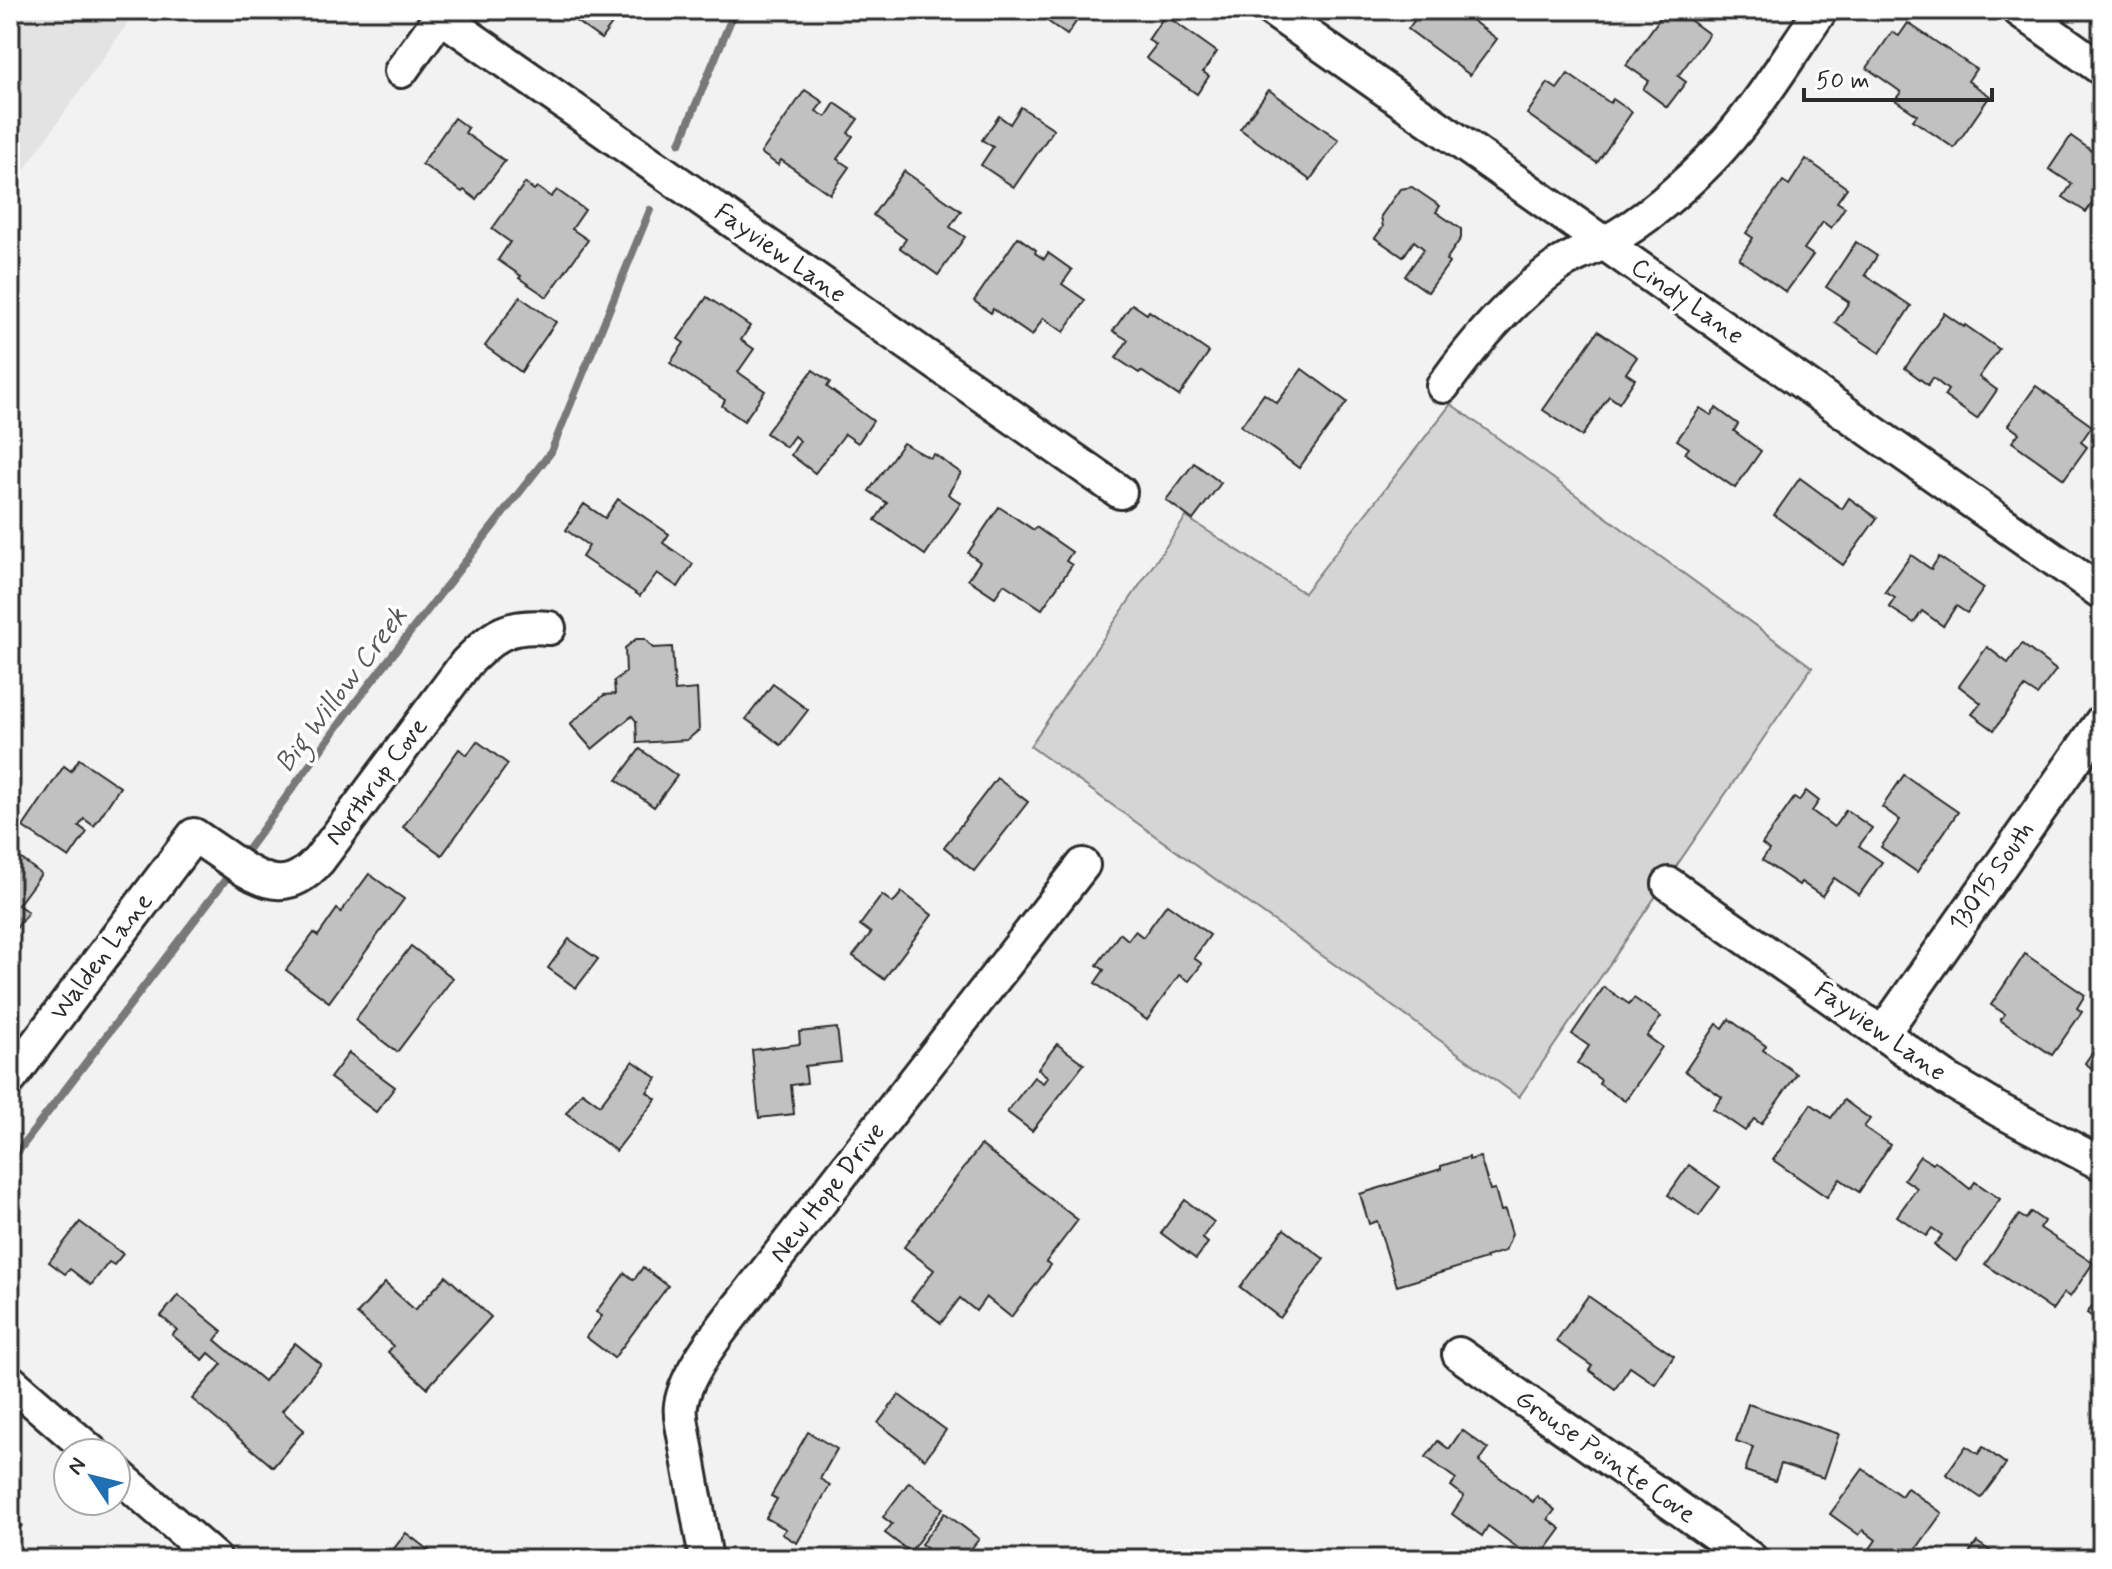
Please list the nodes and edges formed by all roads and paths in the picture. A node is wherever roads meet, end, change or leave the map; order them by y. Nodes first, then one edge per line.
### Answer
1 (1272, 10) edge
2 (1821, 10) edge
3 (2019, 10) edge
4 (443, 13) edge
5 (2102, 69) edge
6 (401, 71) dead end
7 (1604, 243) junction
8 (1443, 386) dead end
9 (1120, 492) dead end
10 (2102, 593) edge
11 (549, 628) dead end
12 (2102, 721) edge
13 (202, 840) joint
14 (1083, 865) dead end
15 (1669, 884) dead end
16 (1883, 1033) junction
17 (10, 1079) edge
18 (2102, 1164) edge
19 (1459, 1354) dead end
20 (10, 1381) edge
21 (75, 1437) edge
22 (132, 1487) edge
23 (215, 1559) edge
24 (706, 1559) edge
25 (1751, 1559) edge

1 - 7 street, Cindy Lane
2 - 7 street
3 - 5 street
4 - 6 street
4 - 9 street, Fayview Lane
7 - 8 street
7 - 10 street, Cindy Lane
11 - 13 street, Northrup Cove
12 - 16 street, 13015 South
13 - 17 street, Walden Lane
14 - 24 street, New Hope Drive
15 - 16 street, Fayview Lane
16 - 18 street, Fayview Lane
19 - 25 street, Grouse Pointe Cove
20 - 21 street
22 - 23 street

